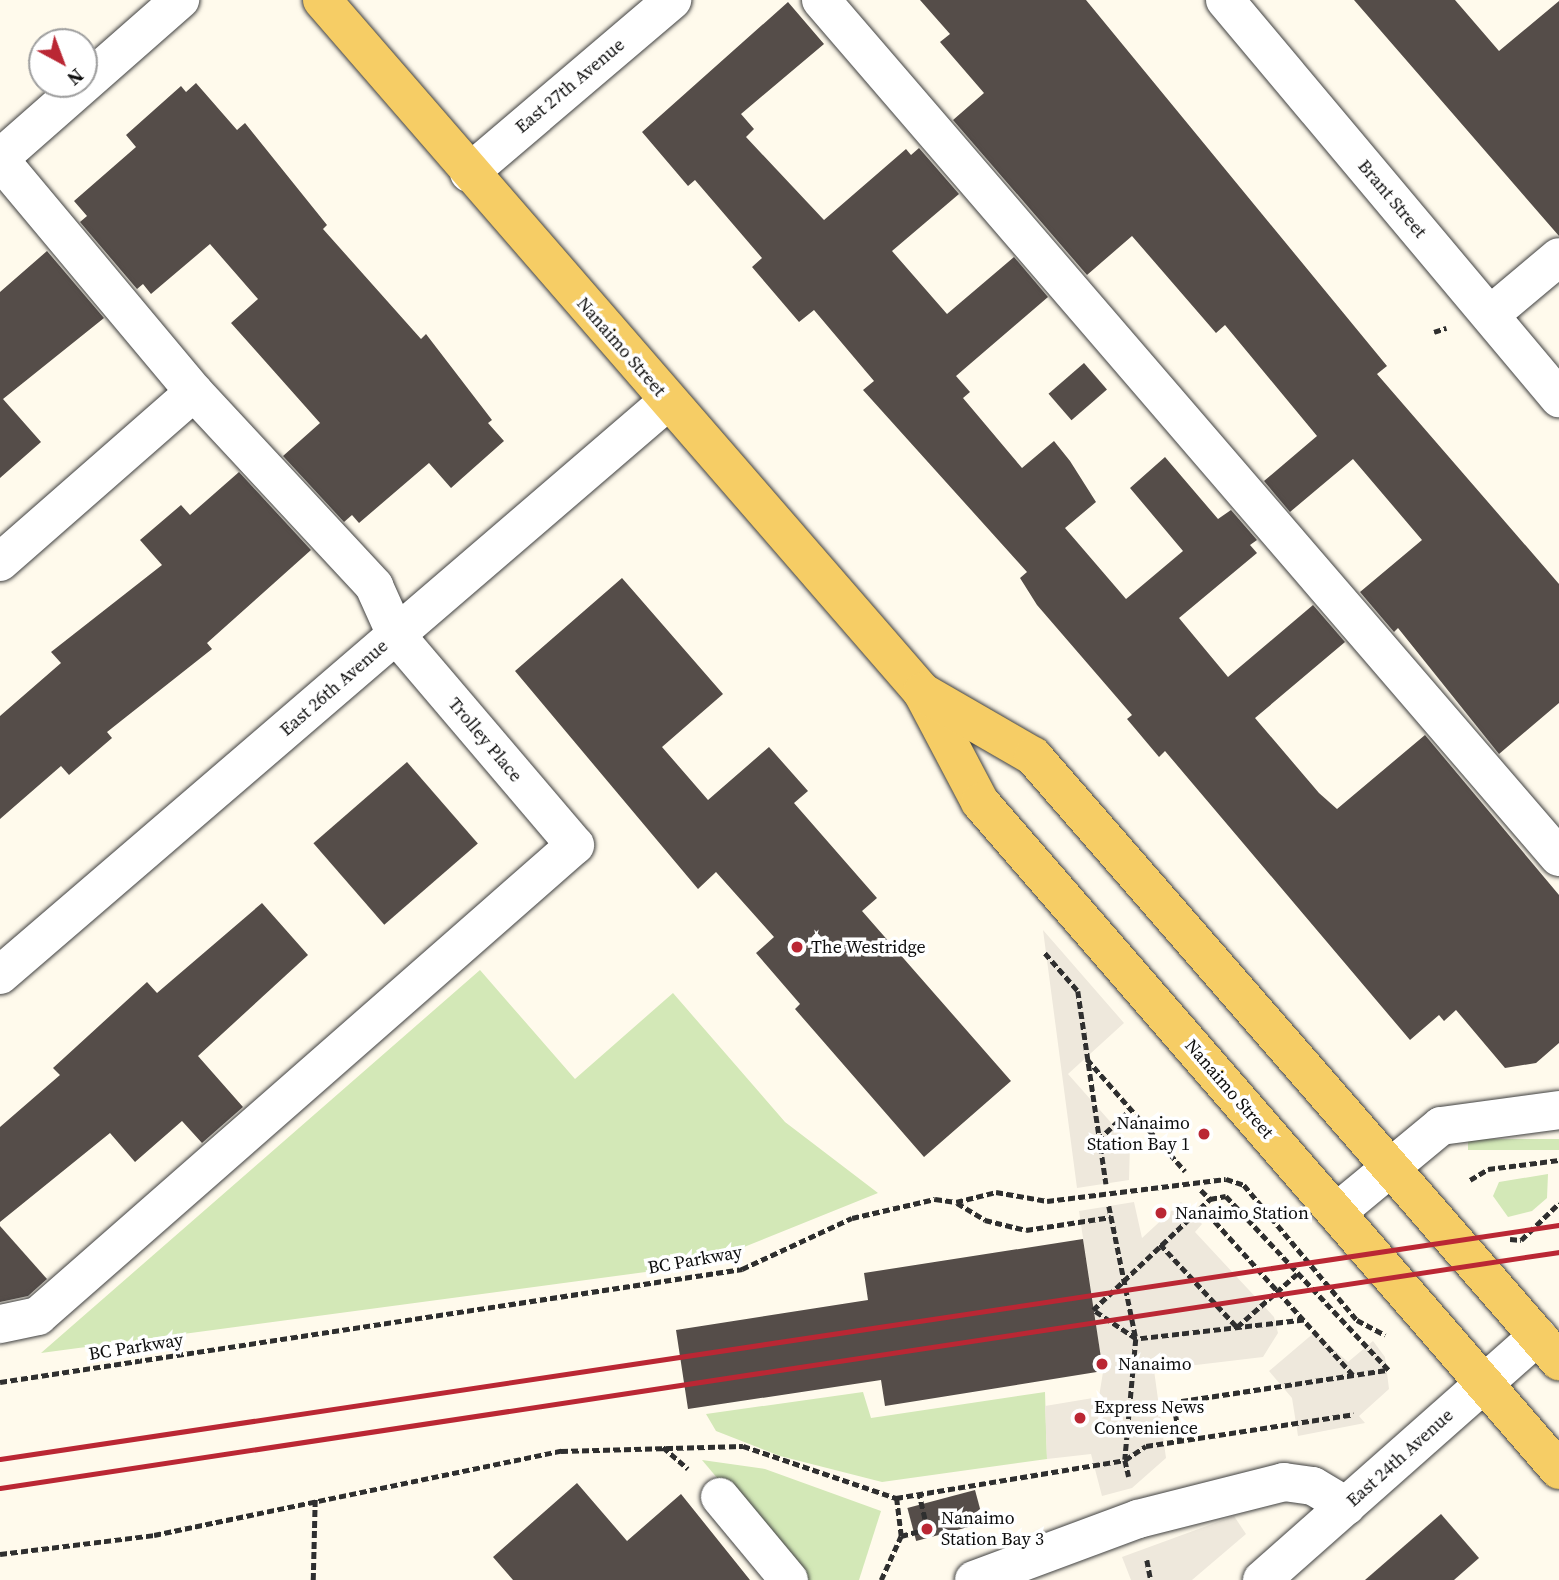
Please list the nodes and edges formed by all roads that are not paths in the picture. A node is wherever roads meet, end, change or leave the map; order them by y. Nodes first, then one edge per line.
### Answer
1 (180, 0) edge
2 (321, 0) edge
3 (672, 0) edge
4 (821, 0) edge
5 (1225, 0) edge
6 (0, 159) edge
7 (469, 173) junction
8 (1559, 257) edge
9 (1490, 315) junction
10 (194, 392) junction
11 (1559, 398) edge
12 (668, 401) junction
13 (0, 562) edge
14 (396, 635) junction
15 (922, 692) junction
16 (1559, 857) edge
17 (0, 975) edge
18 (1559, 1110) edge
19 (1391, 1167) junction
20 (1337, 1212) junction
21 (0, 1324) edge
22 (1548, 1349) edge
23 (1483, 1383) junction
24 (1559, 1470) edge
25 (720, 1497) dead end
26 (1346, 1506) junction
27 (789, 1580) edge
28 (974, 1580) edge
29 (1262, 1580) edge

1 - 6 street
2 - 7 main road, Nanaimo Street
3 - 7 street, East 27th Avenue
4 - 16 street
5 - 9 street, Brant Street
6 - 10 street, Trolley Place
7 - 12 main road, Nanaimo Street
8 - 9 street
9 - 11 street, Brant Street
10 - 13 street
10 - 14 street, Trolley Place
12 - 14 street, East 26th Avenue
12 - 15 main road, Nanaimo Street
14 - 17 street, East 26th Avenue
14 - 21 street, Trolley Place
15 - 19 main road, Nanaimo Street
15 - 20 main road, Nanaimo Street
18 - 19 street
19 - 20 street
19 - 22 main road, Nanaimo Street
20 - 23 main road, Nanaimo Street
22 - 23 street, East 24th Avenue
23 - 24 main road, Nanaimo Street
23 - 26 street, East 24th Avenue
25 - 27 street
26 - 28 street
26 - 29 street, East 24th Avenue

